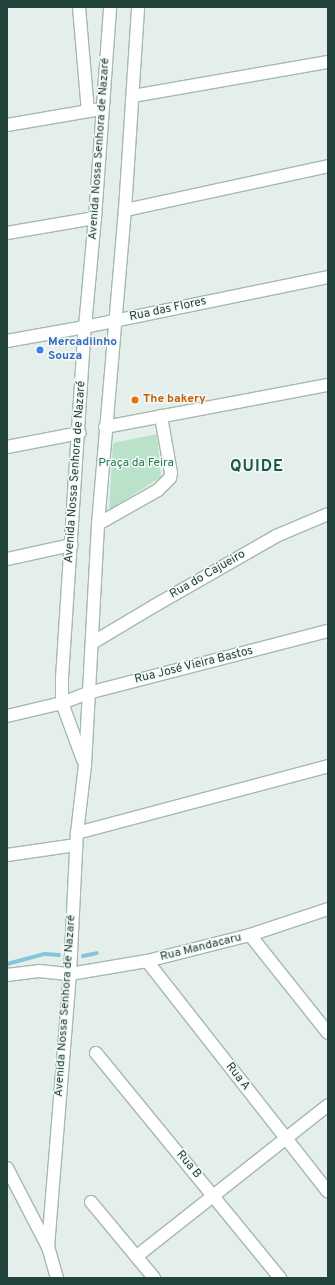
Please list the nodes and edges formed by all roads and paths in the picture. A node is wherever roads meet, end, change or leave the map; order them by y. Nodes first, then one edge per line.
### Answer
1 (79, 7) edge
2 (110, 7) edge
3 (138, 7) edge
4 (328, 62) edge
5 (133, 96) junction
6 (103, 109) junction
7 (88, 111) junction
8 (7, 125) edge
9 (328, 166) edge
10 (125, 210) junction
11 (95, 218) junction
12 (7, 233) edge
13 (328, 277) edge
14 (116, 321) junction
15 (85, 327) junction
16 (7, 340) edge
17 (328, 384) edge
18 (161, 416) junction
19 (105, 427) junction
20 (80, 433) junction
21 (7, 447) edge
22 (328, 514) edge
23 (98, 524) junction
24 (71, 545) junction
25 (7, 559) edge
26 (328, 631) edge
27 (92, 643) junction
28 (88, 693) junction
29 (62, 703) junction
30 (7, 716) edge
31 (85, 765) junction
32 (328, 766) edge
33 (76, 839) junction
34 (7, 855) edge
35 (328, 909) edge
36 (250, 935) junction
37 (147, 961) junction
38 (70, 974) junction
39 (7, 975) edge
40 (328, 1033) edge
41 (96, 1053) dead end
42 (328, 1105) edge
43 (285, 1138) junction
44 (7, 1168) edge
45 (328, 1192) edge
46 (213, 1195) junction
47 (91, 1202) dead end
48 (48, 1247) junction
49 (136, 1256) junction
50 (57, 1278) edge
51 (154, 1278) edge
52 (280, 1278) edge

1 - 7 street
2 - 6 street, Avenida Nossa Senhora de Nazaré
3 - 5 street, Avenida Nossa Senhora de Nazaré
4 - 5 street
5 - 10 street, Avenida Nossa Senhora de Nazaré
6 - 7 street
6 - 11 street, Avenida Nossa Senhora de Nazaré
7 - 8 street
9 - 10 street
10 - 14 street, Avenida Nossa Senhora de Nazaré
11 - 12 street
11 - 15 street, Avenida Nossa Senhora de Nazaré
13 - 14 street, Rua das Flores
14 - 15 street, Rua das Flores
14 - 19 street, Avenida Nossa Senhora de Nazaré
15 - 16 street, Rua das Flores
15 - 20 street, Avenida Nossa Senhora de Nazaré
17 - 18 street
18 - 19 street
18 - 23 street
19 - 23 street, Avenida Nossa Senhora de Nazaré
20 - 21 street
20 - 24 street, Avenida Nossa Senhora de Nazaré
22 - 27 street, Rua do Cajueiro
23 - 27 street, Avenida Nossa Senhora de Nazaré
24 - 25 street
24 - 29 street, Avenida Nossa Senhora de Nazaré
26 - 28 street, Rua José Vieira Bastos
27 - 28 street, Avenida Nossa Senhora de Nazaré
28 - 29 street, Rua José Vieira Bastos
28 - 31 street, Avenida Nossa Senhora de Nazaré
29 - 30 street, Rua José Vieira Bastos
29 - 31 street, Avenida Nossa Senhora de Nazaré
31 - 33 street, Avenida Nossa Senhora de Nazaré
32 - 33 street
33 - 34 street
33 - 38 street, Avenida Nossa Senhora de Nazaré
35 - 36 street, Rua Mandacaru
36 - 37 street, Rua Mandacaru
36 - 40 street
37 - 38 street, Rua Mandacaru
37 - 43 street, Rua A
38 - 39 street, Rua Mandacaru
38 - 48 street, Avenida Nossa Senhora de Nazaré
41 - 46 street, Rua B
42 - 43 street
43 - 45 street, Rua A
43 - 46 street
44 - 48 street
46 - 49 street
46 - 52 street, Rua B
47 - 49 street
48 - 50 street
49 - 51 street

